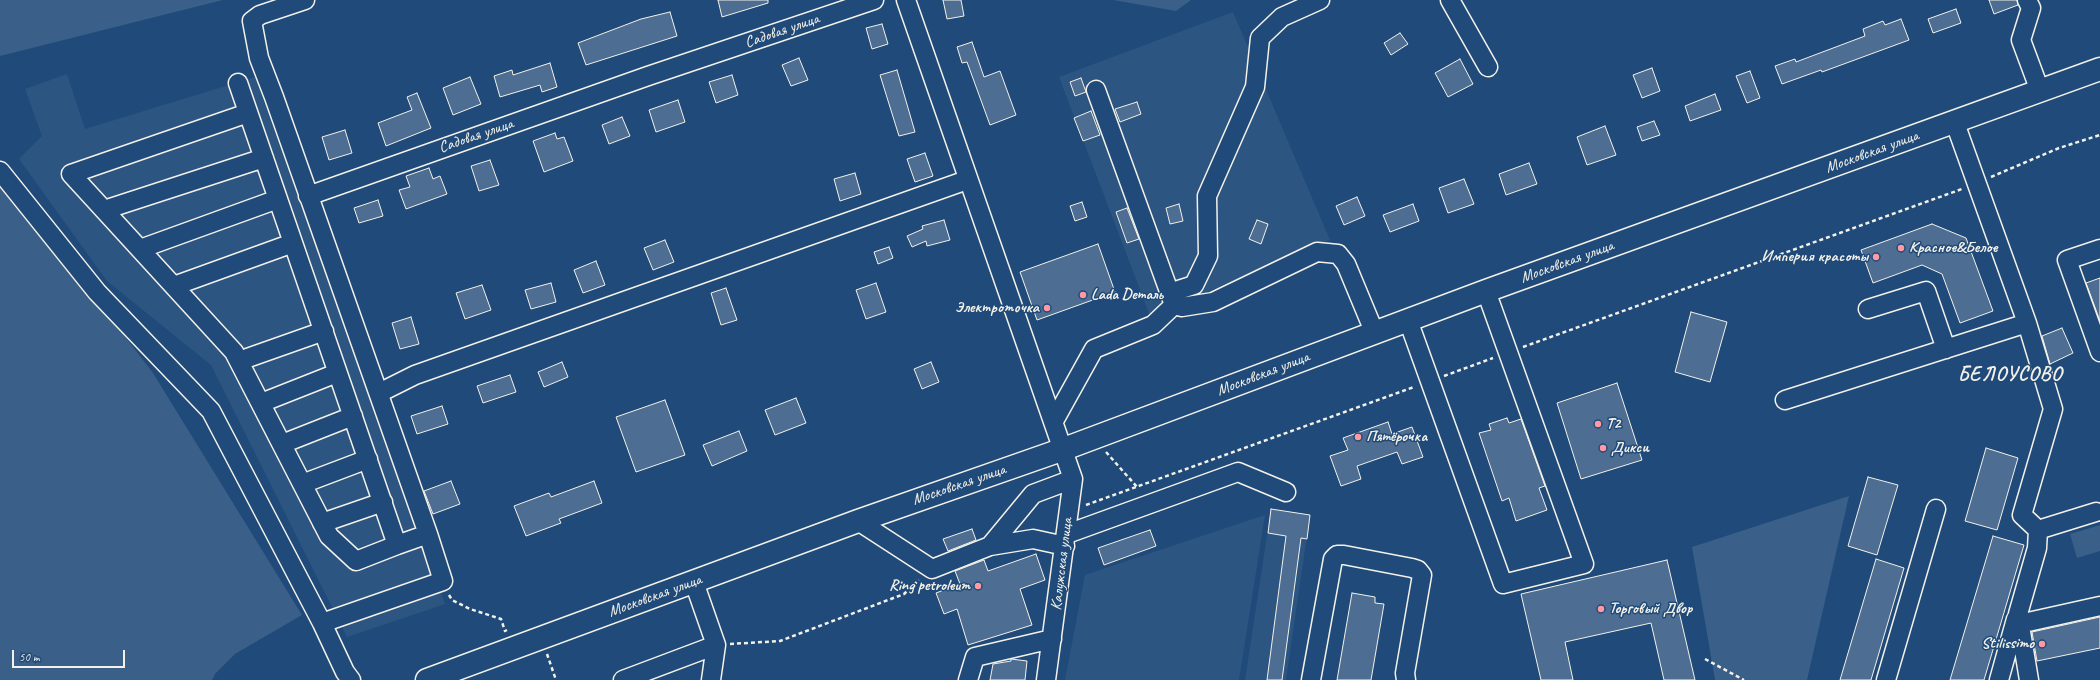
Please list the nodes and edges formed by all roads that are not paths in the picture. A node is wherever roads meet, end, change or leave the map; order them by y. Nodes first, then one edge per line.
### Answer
1 (305, 0) edge
2 (874, 0) edge
3 (906, 0) edge
4 (1320, 0) edge
5 (1450, 0) edge
6 (2028, 0) edge
7 (1488, 67) dead end
8 (2100, 69) edge
9 (238, 83) dead end
10 (1096, 90) dead end
11 (2040, 91) junction
12 (248, 113) junction
13 (1955, 123) junction
14 (264, 158) junction
15 (0, 171) edge
16 (967, 180) junction
17 (308, 196) junction
18 (278, 199) junction
19 (104, 210) junction
20 (293, 243) junction
21 (140, 249) junction
22 (2100, 249) edge
23 (174, 286) junction
24 (1486, 291) junction
25 (1171, 299) junction
26 (1868, 309) dead end
27 (1408, 320) junction
28 (2027, 323) junction
29 (1373, 329) dead end
30 (324, 331) junction
31 (1946, 349) junction
32 (2100, 352) edge
33 (239, 361) junction
34 (337, 373) junction
35 (379, 393) junction
36 (1785, 400) dead end
37 (261, 403) junction
38 (353, 416) junction
39 (1054, 421) junction
40 (282, 444) junction
41 (1064, 449) junction
42 (368, 459) junction
43 (1073, 479) junction
44 (302, 484) junction
45 (1286, 492) dead end
46 (383, 502) junction
47 (1936, 510) dead end
48 (2096, 512) dead end
49 (858, 521) junction
50 (322, 523) junction
51 (2038, 530) junction
52 (428, 534) junction
53 (1066, 540) junction
54 (398, 545) junction
55 (990, 546) junction
56 (694, 582) junction
57 (2100, 606) edge
58 (2018, 619) junction
59 (322, 623) junction
60 (1052, 639) junction
61 (716, 645) junction
62 (351, 680) edge
63 (427, 680) edge
64 (623, 680) edge
65 (711, 680) edge
66 (968, 680) edge
67 (1046, 680) edge
68 (1311, 680) edge
69 (1406, 680) edge
70 (1886, 680) edge
71 (1999, 680) edge
72 (2029, 680) edge

1 - 17 street
2 - 17 street, Садовая улица
3 - 16 street, Калужская улица
4 - 25 street
5 - 7 street
6 - 11 street
8 - 11 highway, Московская улица
9 - 12 street
10 - 25 street
11 - 13 highway, Московская улица
12 - 14 street
12 - 19 street
13 - 24 highway, Московская улица
13 - 28 street
14 - 18 street
14 - 19 street
15 - 59 street
16 - 35 street
16 - 39 street, Калужская улица
17 - 35 street
18 - 20 street
18 - 21 street
19 - 21 street
20 - 23 street
20 - 30 street
21 - 23 street
22 - 32 street
23 - 33 street
24 - 27 highway, Московская улица
24 - 27 street
25 - 29 street
25 - 39 street
26 - 31 street
27 - 41 highway, Московская улица
28 - 31 street
28 - 51 street
30 - 33 street
30 - 34 street
31 - 36 street
33 - 37 street
34 - 37 street
34 - 38 street
35 - 52 street
37 - 40 street
38 - 40 street
38 - 42 street
39 - 41 street, Калужская улица
40 - 44 street
41 - 43 street, Калужская улица
41 - 49 highway, Московская улица
42 - 44 street
42 - 46 street
43 - 53 street, Калужская улица
43 - 55 street
44 - 50 street
45 - 53 street
46 - 50 street
46 - 54 street
47 - 70 street
48 - 51 street
49 - 55 street
49 - 56 highway, Московская улица
50 - 54 street
51 - 58 street
52 - 54 street
52 - 59 street
53 - 55 street
53 - 60 street, Калужская улица
56 - 61 street
56 - 63 highway, Московская улица
57 - 58 street
58 - 71 street
58 - 72 street
59 - 62 street
60 - 66 street
60 - 67 street, Калужская улица
61 - 64 street
61 - 65 street
68 - 69 street

